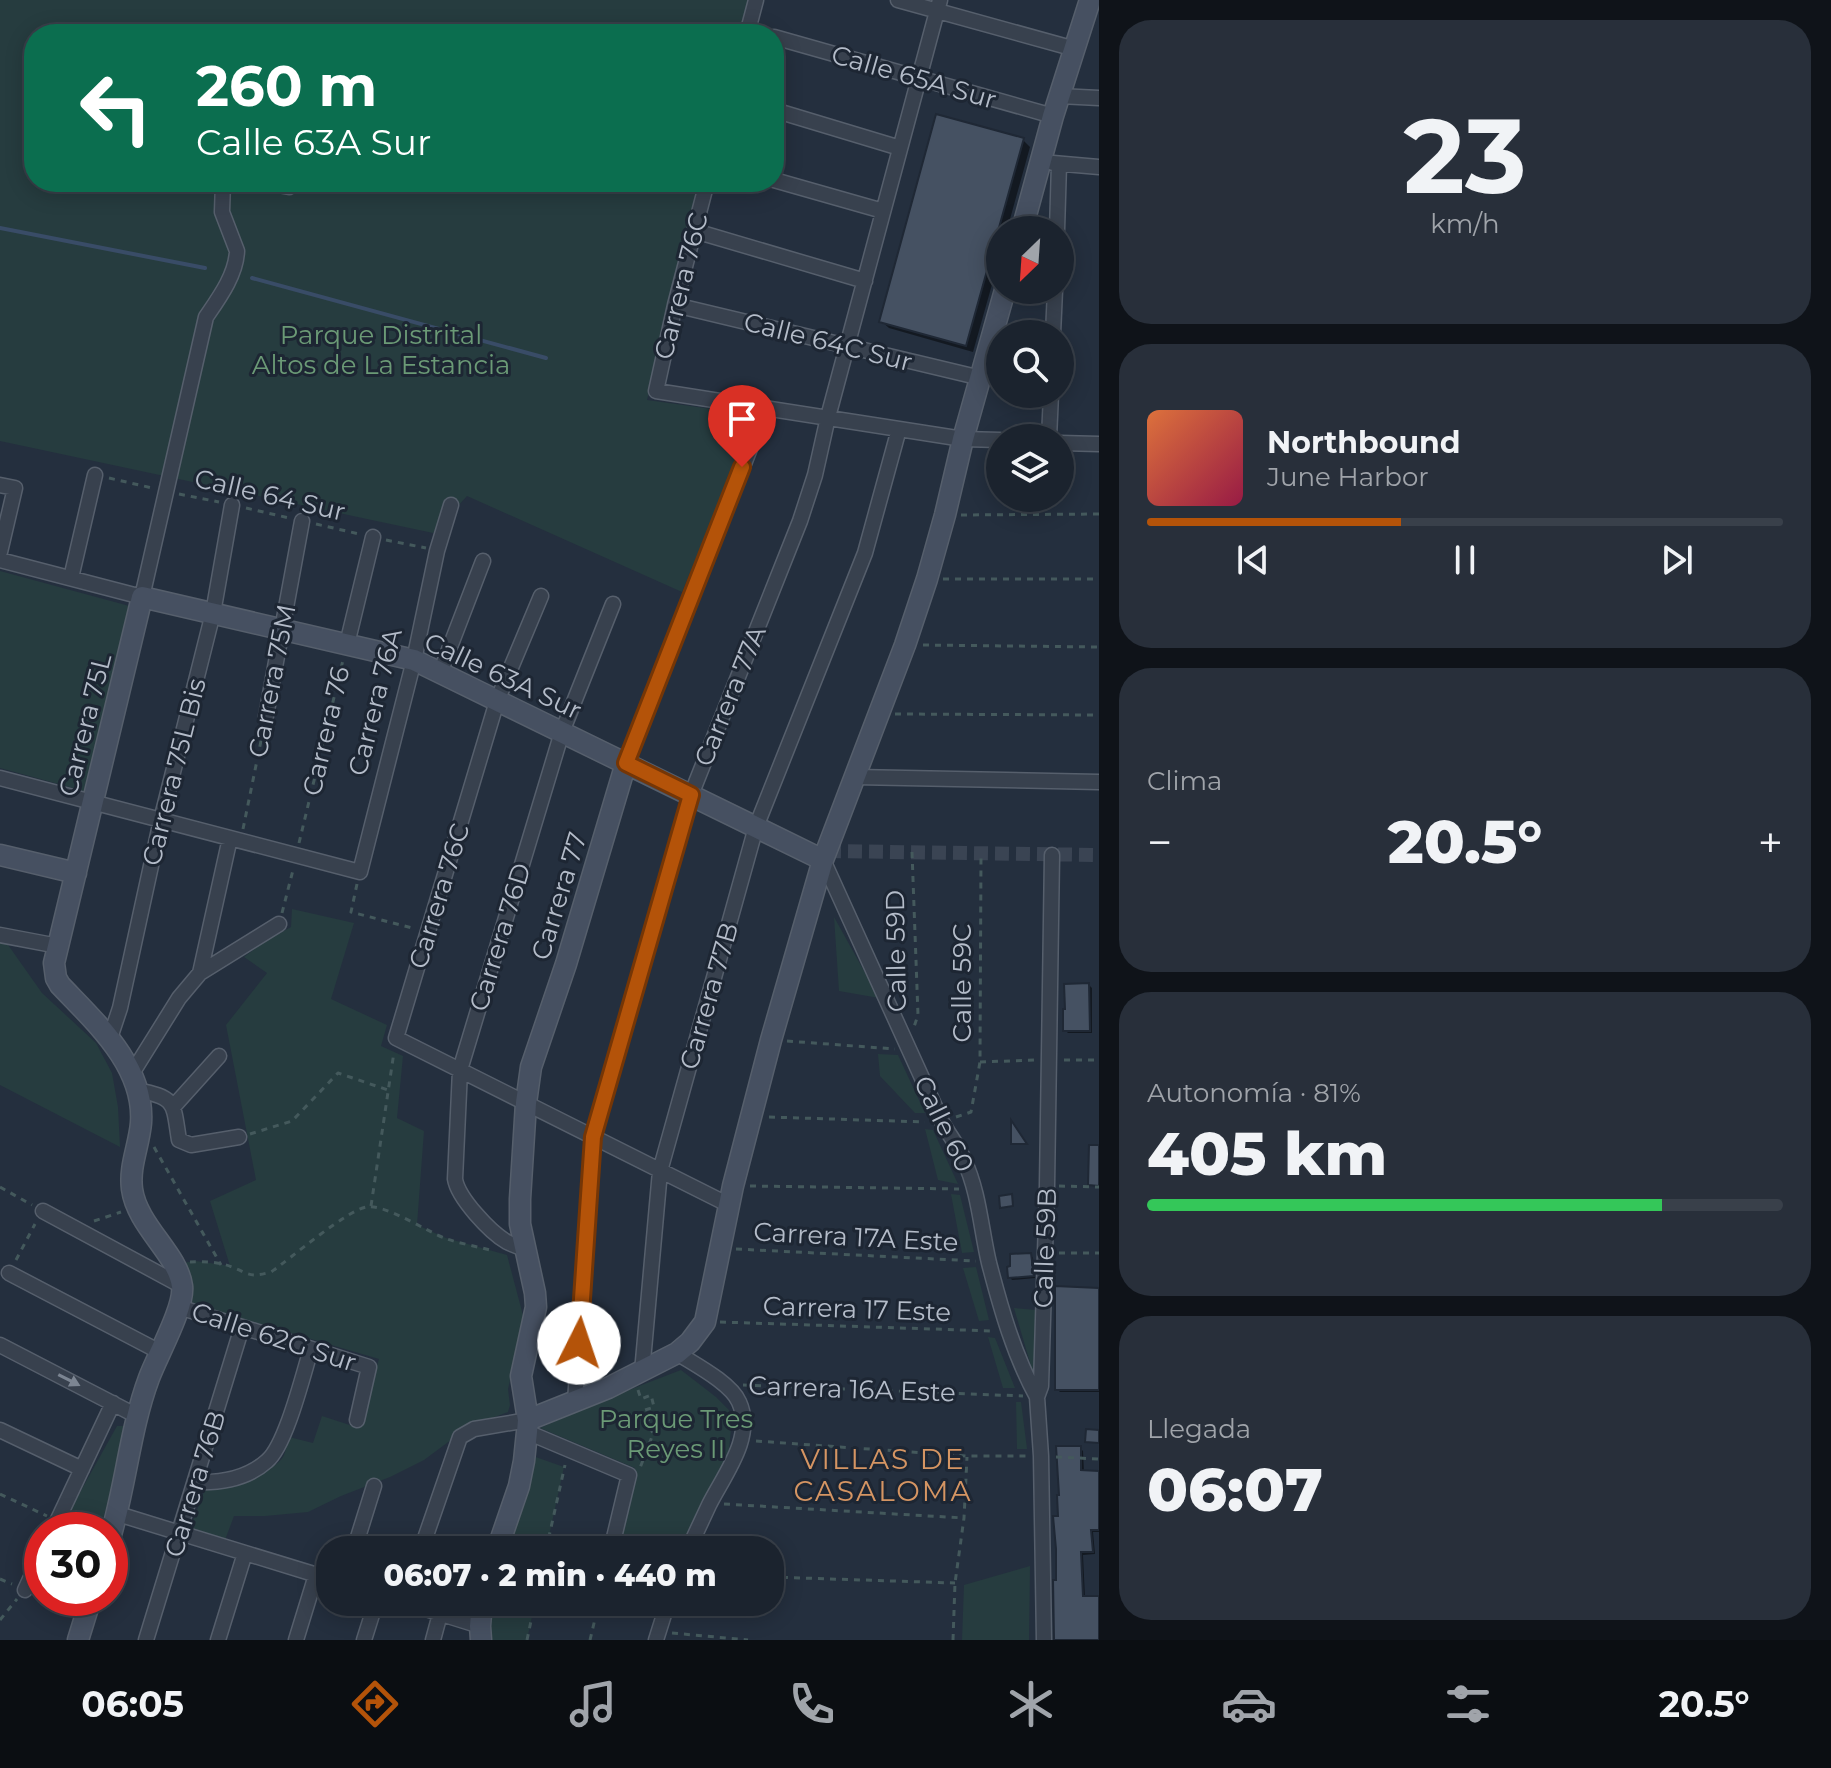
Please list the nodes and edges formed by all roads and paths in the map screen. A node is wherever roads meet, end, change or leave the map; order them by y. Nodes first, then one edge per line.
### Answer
1 (756, 0) edge
2 (898, 0) edge
3 (1090, 0) edge
4 (938, 6) edge
5 (753, 24) edge
6 (784, 40) edge
7 (1075, 49) junction
8 (919, 78) junction
9 (1099, 98) edge
10 (1056, 106) junction
11 (784, 113) edge
12 (900, 148) junction
13 (1050, 163) junction
14 (1099, 167) edge
15 (784, 183) edge
16 (223, 192) edge
17 (705, 192) edge
18 (883, 211) junction
19 (1028, 216) edge
20 (1056, 216) edge
21 (695, 231) junction
22 (865, 281) junction
23 (1001, 304) edge
24 (675, 305) junction
25 (847, 347) junction
26 (981, 378) junction
27 (766, 408) junction
28 (828, 417) junction
29 (899, 429) junction
30 (963, 439) junction
31 (986, 440) edge
32 (1074, 443) edge
33 (1099, 444) edge
34 (95, 475) joint
35 (8, 486) edge
36 (167, 491) junction
37 (232, 505) junction
38 (451, 505) dead end
39 (1099, 514) edge
40 (945, 515) junction
41 (302, 521) junction
42 (373, 537) junction
43 (437, 551) junction
44 (0, 552) edge
45 (0, 560) edge
46 (483, 561) dead end
47 (71, 578) junction
48 (927, 579) junction
49 (1099, 579) edge
50 (541, 596) dead end
51 (142, 597) junction
52 (613, 604) dead end
53 (213, 613) junction
54 (282, 629) junction
55 (347, 644) junction
56 (905, 645) junction
57 (1099, 647) edge
58 (414, 660) junction
59 (440, 673) junction
60 (497, 701) junction
61 (879, 714) junction
62 (1099, 715) edge
63 (266, 716) joint
64 (562, 732) junction
65 (626, 763) junction
66 (855, 777) junction
67 (0, 778) edge
68 (1099, 782) edge
69 (691, 795) junction
70 (93, 802) junction
71 (161, 820) junction
72 (756, 827) junction
73 (235, 839) junction
74 (912, 852) dead end
75 (981, 853) dead end
76 (0, 855) edge
77 (296, 855) junction
78 (1052, 855) dead end
79 (823, 860) junction
80 (360, 872) junction
81 (76, 873) junction
82 (279, 924) joint
83 (428, 932) junction
84 (0, 935) edge
85 (58, 946) junction
86 (200, 973) junction
87 (110, 1038) junction
88 (396, 1038) junction
89 (771, 1040) junction
90 (908, 1050) junction
91 (219, 1056) dead end
92 (460, 1070) junction
93 (134, 1082) junction
94 (388, 1090) junction
95 (526, 1103) junction
96 (174, 1106) junction
97 (750, 1117) junction
98 (942, 1122) junction
99 (239, 1137) joint
100 (593, 1137) junction
101 (154, 1147) dead end
102 (660, 1171) junction
103 (1047, 1186) junction
104 (0, 1187) edge
105 (1099, 1187) edge
106 (974, 1189) junction
107 (731, 1196) junction
108 (371, 1206) junction
109 (137, 1207) junction
110 (43, 1211) junction
111 (75, 1228) junction
112 (720, 1248) junction
113 (1045, 1253) junction
114 (1099, 1253) edge
115 (527, 1255) junction
116 (989, 1262) junction
117 (173, 1264) junction
118 (221, 1265) junction
119 (9, 1273) joint
120 (182, 1286) junction
121 (179, 1307) junction
122 (705, 1322) junction
123 (242, 1327) junction
124 (1008, 1332) junction
125 (0, 1345) edge
126 (311, 1349) junction
127 (160, 1352) junction
128 (677, 1353) junction
129 (642, 1372) junction
130 (723, 1384) junction
131 (1037, 1397) junction
132 (575, 1402) junction
133 (113, 1403) junction
134 (137, 1416) junction
135 (357, 1420) dead end
136 (527, 1426) junction
137 (0, 1430) edge
138 (741, 1440) junction
139 (569, 1449) junction
140 (967, 1456) junction
141 (1041, 1456) junction
142 (1099, 1459) edge
143 (82, 1469) junction
144 (629, 1475) junction
145 (196, 1482) junction
146 (374, 1486) dead end
147 (0, 1494) edge
148 (710, 1504) junction
149 (31, 1512) edge
150 (62, 1512) edge
151 (118, 1512) edge
152 (128, 1517) edge
153 (964, 1518) junction
154 (181, 1533) junction
155 (358, 1536) edge
156 (426, 1536) edge
157 (502, 1536) edge
158 (549, 1536) edge
159 (614, 1536) edge
160 (695, 1536) edge
161 (245, 1553) junction
162 (316, 1575) edge
163 (784, 1577) edge
164 (955, 1583) junction
165 (24, 1591) edge
166 (316, 1593) edge
167 (86, 1616) edge
168 (372, 1616) edge
169 (439, 1616) edge
170 (444, 1616) edge
171 (532, 1616) edge
172 (596, 1616) edge
173 (663, 1616) edge
174 (0, 1620) edge
175 (480, 1633) edge
176 (657, 1636) edge
177 (78, 1640) edge
178 (146, 1640) edge
179 (218, 1640) edge
180 (296, 1640) edge
181 (364, 1640) edge
182 (433, 1640) edge
183 (527, 1640) edge
184 (590, 1640) edge
185 (748, 1640) edge
186 (953, 1640) edge
187 (1044, 1640) edge

1 - 5 street
2 - 4 street
3 - 7 street
4 - 7 street
4 - 8 street, Carrera 77A
6 - 8 street, Calle 65A Sur
7 - 10 street
8 - 10 street, Calle 65A Sur
8 - 12 street, Carrera 77A
9 - 10 street, Calle 65A Sur
10 - 13 street
11 - 12 street
12 - 18 street, Carrera 77A
13 - 14 street
13 - 19 street
13 - 20 street
15 - 18 street
16 - 36 street, Carrera 75L
17 - 21 street, Carrera 76C
18 - 22 street, Carrera 77A
21 - 22 street
21 - 24 street, Carrera 76C
22 - 25 street, Carrera 77A
23 - 26 street
24 - 25 street, Calle 64C Sur
24 - 27 street, Carrera 76C
25 - 26 street, Calle 64C Sur
25 - 28 street, Carrera 77A
26 - 30 street
27 - 28 street
27 - 65 street, Carrera 77
28 - 29 street
28 - 69 street, Carrera 77A
29 - 30 street
29 - 72 street, Carrera 77B
30 - 31 street
30 - 40 street
32 - 33 street
34 - 36 path, Calle 64 Sur
34 - 47 street
35 - 44 street
36 - 37 path, Calle 64 Sur
36 - 51 street, Carrera 75L
37 - 41 path, Calle 64 Sur
37 - 53 street, Carrera 75L Bis
38 - 43 street, Carrera 76A
39 - 40 path
40 - 48 street
41 - 42 path, Calle 64 Sur
41 - 54 street, Carrera 75M
42 - 43 path, Calle 64 Sur
42 - 55 street, Carrera 76
43 - 58 street, Carrera 76A
45 - 47 street, Calle 63A Sur
46 - 59 street
47 - 51 street, Calle 63A Sur
48 - 49 path
48 - 56 street
50 - 60 street, Carrera 76C
51 - 53 street, Calle 63A Sur
51 - 70 street, Carrera 75L
52 - 64 street, Carrera 76D
53 - 54 street, Calle 63A Sur
53 - 71 street, Carrera 75L Bis
54 - 55 street, Calle 63A Sur
54 - 63 street, Carrera 75M
55 - 58 street, Calle 63A Sur
55 - 77 path, Carrera 76
56 - 57 path
56 - 61 street
58 - 59 street, Calle 63A Sur
58 - 80 street, Carrera 76A
59 - 60 street, Calle 63A Sur
60 - 64 street, Calle 63A Sur
60 - 83 street, Carrera 76C
61 - 62 path
61 - 66 street
63 - 73 path, Carrera 75M
64 - 65 street, Calle 63A Sur
64 - 92 street, Carrera 76D
65 - 69 street, Calle 63A Sur
65 - 95 street, Carrera 77
66 - 68 street
66 - 79 street
67 - 70 street
69 - 72 street, Calle 63A Sur
69 - 100 street, Carrera 77A
70 - 71 street
70 - 81 street, Carrera 75L
71 - 73 street
71 - 87 street, Carrera 75L Bis
72 - 79 street, Calle 63A Sur
72 - 102 street, Carrera 77B
73 - 77 street
73 - 86 street
74 - 90 path, Calle 59D
75 - 98 path, Calle 59C
76 - 81 street
77 - 80 street
77 - 82 path, Carrera 76
78 - 103 street, Calle 59B
79 - 89 street
79 - 90 street, Calle 60
80 - 83 path
81 - 85 street, Carrera 75L
82 - 86 street
83 - 88 street, Carrera 76C
84 - 85 street
85 - 87 street, Carrera 75L
86 - 93 street
87 - 93 street
88 - 92 street
88 - 94 path
89 - 90 path
89 - 97 street
90 - 98 street, Calle 60
91 - 96 street
92 - 95 street
92 - 115 street, Carrera 76D
93 - 96 street
93 - 109 street
94 - 99 path
94 - 108 path
95 - 100 street
95 - 115 street, Carrera 77
96 - 99 street
97 - 98 path
97 - 107 street
98 - 106 street, Calle 60
100 - 102 street
100 - 132 street, Carrera 77A
101 - 118 path
102 - 107 street
102 - 129 street, Carrera 77B
103 - 105 path
103 - 113 street, Calle 59B
104 - 110 path
106 - 107 path
106 - 116 street, Calle 60
107 - 112 street
108 - 115 path
108 - 118 path
109 - 111 path
109 - 117 street
110 - 111 street, Calle 62G Sur
110 - 119 path
111 - 120 street, Calle 62G Sur
112 - 116 path, Carrera 17A Este
112 - 122 street
113 - 114 path
113 - 131 street, Calle 59B
115 - 136 street, Carrera 77
116 - 124 street, Calle 60
117 - 118 path
117 - 120 street
119 - 127 street
120 - 121 street
121 - 123 street, Calle 62G Sur
121 - 127 street
122 - 124 path, Carrera 17 Este
122 - 128 street
123 - 126 street, Calle 62G Sur
123 - 145 street, Carrera 76B
124 - 131 street, Calle 60
125 -> 133 street
126 - 135 street, Calle 62G Sur
126 - 145 street
127 - 134 street
128 - 129 street
128 - 130 street, Carrera 16A Este
129 - 132 street
129 - 144 path
130 - 131 path, Carrera 16A Este
130 - 138 street
131 - 141 street, Calle 59B
132 - 136 street
133 - 134 street
133 - 143 street
134 - 151 street
136 - 139 street
136 - 156 street
136 - 157 street, Carrera 77
137 - 143 street
138 - 140 path
138 - 148 street
139 - 144 street
139 - 158 path
140 - 141 path
140 - 153 path
141 - 142 path
141 - 187 street, Calle 59B
143 - 150 street
144 - 159 street
145 - 154 street, Carrera 76B
146 - 155 street
147 - 149 path
148 - 153 path
148 - 160 street
152 - 154 street
153 - 164 path
154 - 161 street
154 - 178 street, Carrera 76B
161 - 162 street
161 - 179 street
163 - 164 path
164 - 186 path
165 - 174 path
166 - 180 street
167 - 177 street
168 - 181 street
169 - 182 street
170 - 175 street
171 - 183 path
172 - 184 path
173 - 176 street
176 - 185 path

